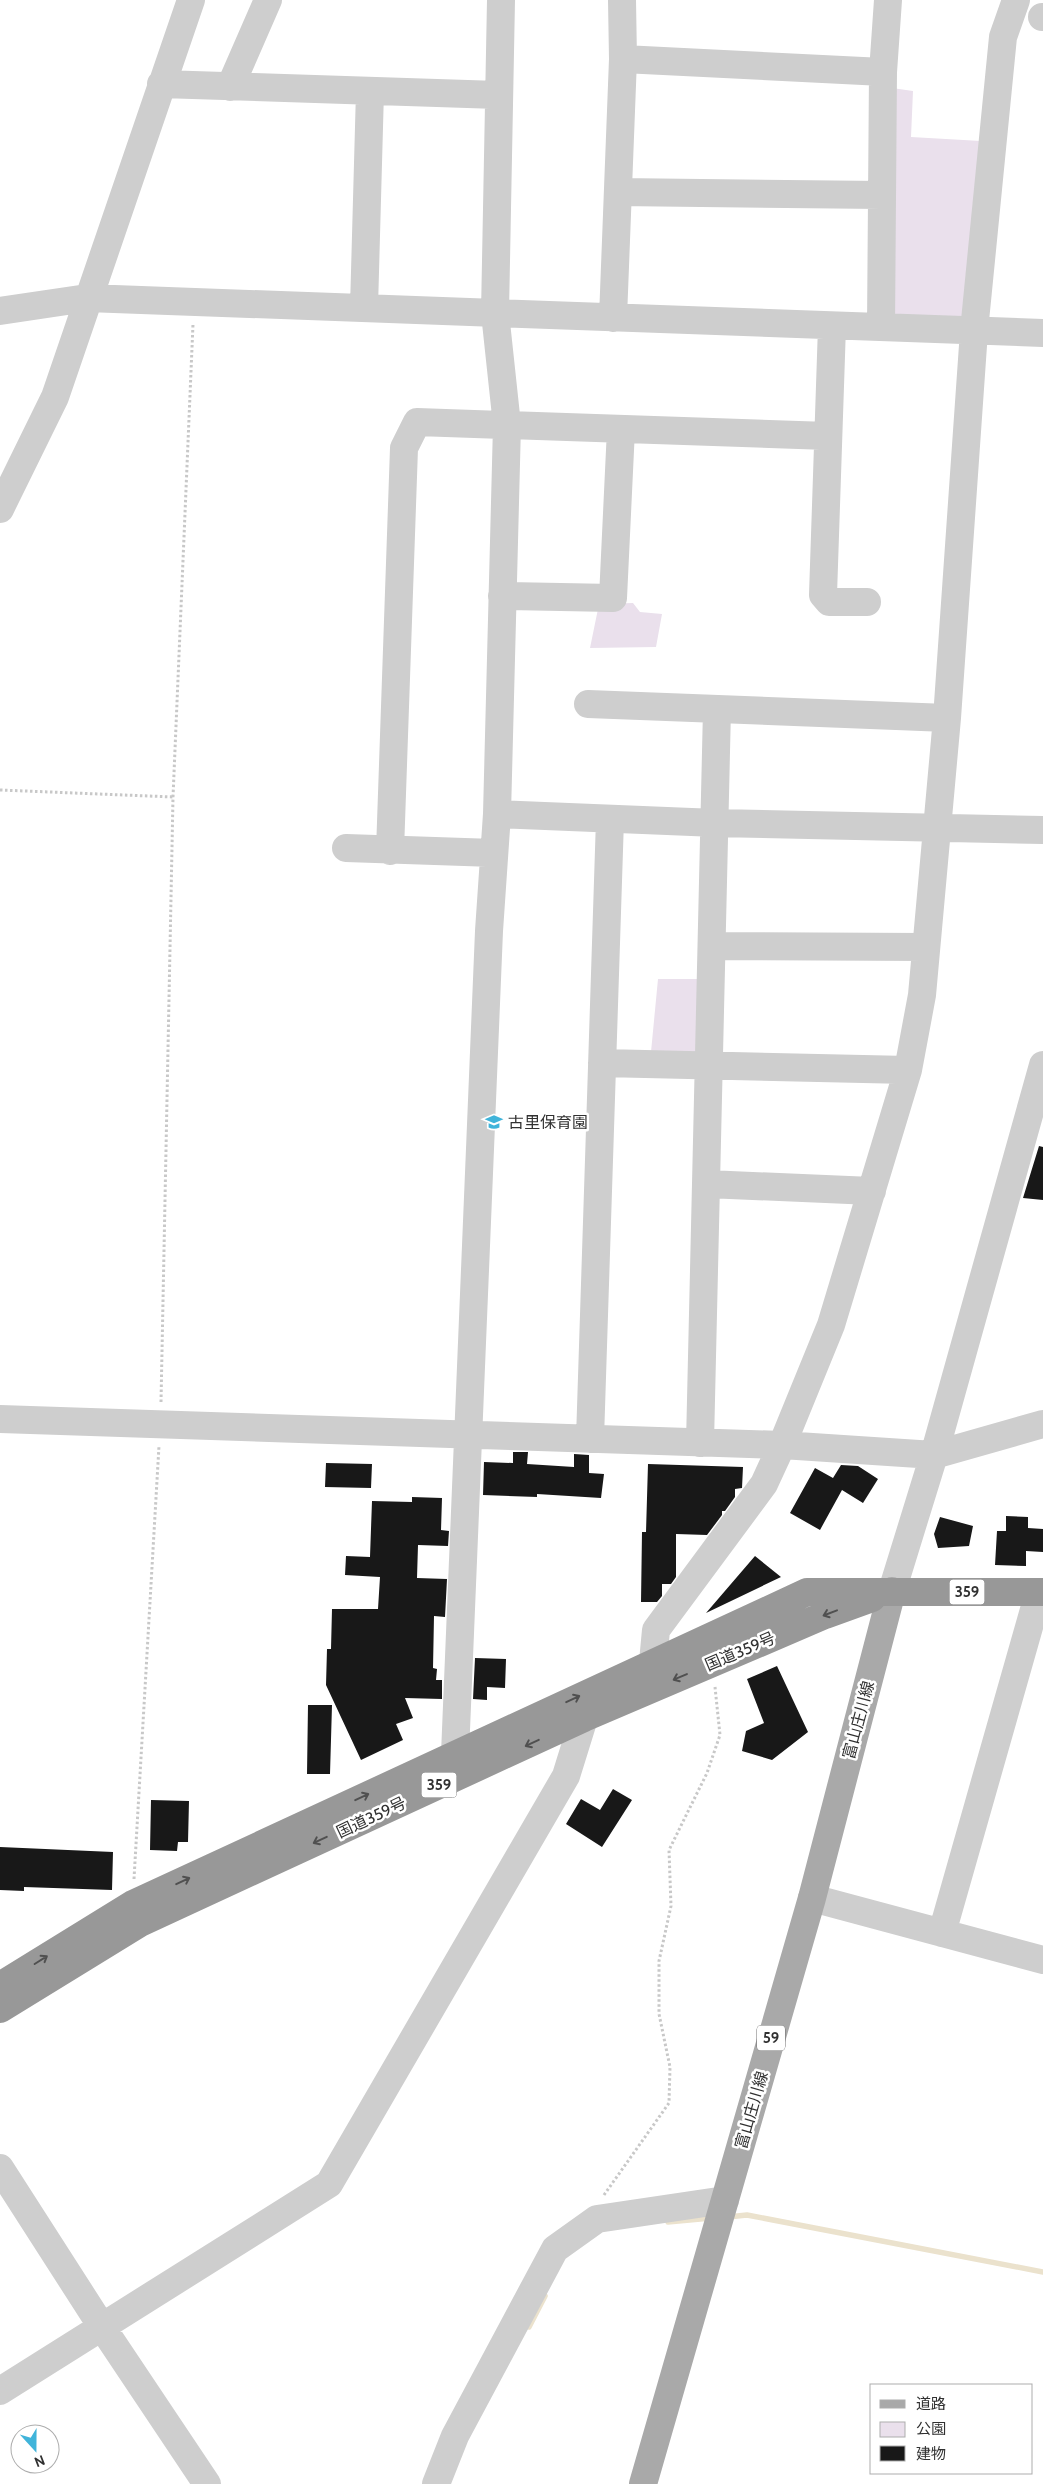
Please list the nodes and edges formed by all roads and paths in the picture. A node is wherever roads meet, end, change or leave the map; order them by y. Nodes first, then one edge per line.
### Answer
1 (191, 0) edge
2 (268, 0) edge
3 (500, 0) edge
4 (622, 0) edge
5 (888, 0) edge
6 (1009, 4) edge
7 (623, 59) junction
8 (883, 72) junction
9 (161, 84) junction
10 (230, 88) junction
11 (370, 91) junction
12 (498, 95) junction
13 (618, 192) junction
14 (882, 195) junction
15 (87, 298) junction
16 (194, 302) junction
17 (364, 308) junction
18 (0, 311) edge
19 (495, 313) junction
20 (613, 318) junction
21 (832, 326) junction
22 (880, 327) junction
23 (974, 331) junction
24 (1043, 334) edge
25 (507, 425) junction
26 (621, 429) junction
27 (828, 436) junction
28 (0, 509) edge
29 (502, 596) junction
30 (867, 602) dead end
31 (588, 704) dead end
32 (718, 709) junction
33 (947, 718) junction
34 (0, 790) edge
35 (173, 797) junction
36 (497, 814) junction
37 (610, 818) junction
38 (716, 823) junction
39 (936, 829) junction
40 (1043, 830) edge
41 (346, 848) dead end
42 (390, 850) junction
43 (494, 853) junction
44 (713, 946) junction
45 (926, 947) junction
46 (602, 1063) junction
47 (710, 1065) junction
48 (1043, 1065) edge
49 (908, 1070) junction
50 (707, 1184) junction
51 (872, 1191) junction
52 (0, 1419) edge
53 (1043, 1424) edge
54 (160, 1425) junction
55 (469, 1434) junction
56 (590, 1439) junction
57 (700, 1443) junction
58 (782, 1445) junction
59 (934, 1455) junction
60 (892, 1591) junction
61 (1041, 1592) edge
62 (653, 1662) junction
63 (711, 1664) junction
64 (584, 1718) junction
65 (454, 1754) junction
66 (812, 1898) junction
67 (133, 1904) junction
68 (942, 1933) junction
69 (1043, 1960) edge
70 (0, 1986) edge
71 (0, 2009) edge
72 (0, 2168) edge
73 (600, 2200) dead end
74 (725, 2200) junction
75 (102, 2327) junction
76 (0, 2391) edge
77 (207, 2484) edge
78 (436, 2484) edge
79 (643, 2484) edge

1 - 9 street
2 - 10 street
3 - 12 street
4 - 7 street
5 - 8 street
6 - 23 street
7 - 8 street
7 - 13 street
8 - 14 street
9 - 10 street
9 - 15 street
10 - 11 street
11 - 12 street
11 - 17 street
12 - 19 street
13 - 14 street
13 - 20 street
14 - 22 street
15 - 16 street
15 - 18 street
15 - 28 street
16 - 17 street
16 - 35 path
17 - 19 street
19 - 20 street
19 - 25 street
20 - 21 street
21 - 22 street
21 - 27 street
22 - 23 street
23 - 24 street
23 - 33 street
25 - 26 street
25 - 29 street
25 - 42 street
26 - 27 street
26 - 29 street
27 - 30 street
29 - 36 street
31 - 32 street
32 - 33 street
32 - 38 street
33 - 39 street
34 - 35 path
35 - 54 path
36 - 37 street
36 - 43 street
37 - 38 street
37 - 46 street
38 - 39 street
38 - 44 street
39 - 40 street
39 - 45 street
41 - 42 street
42 - 43 street
43 - 55 street
44 - 45 street
44 - 47 street
45 - 49 street
46 - 47 street
46 - 56 street
47 - 49 street
47 - 50 street
48 - 59 street
49 - 51 street
50 - 51 street
50 - 57 street
51 - 58 street
52 - 54 street
53 - 59 street
54 - 55 street
54 - 67 path
55 - 56 street
55 - 65 street
56 - 57 street
57 - 58 street
58 - 59 street
58 - 62 street
59 - 60 street
60 - 61 highway, 国道359号 / 359
60 - 62 highway, 国道359号 / 359
60 -> 63 highway, 国道359号 / 359
60 - 66 main road, 富山庄川線 / 59
61 - 68 street
65 -> 62 highway, 国道359号 / 359
63 -> 64 highway, 国道359号 / 359
63 - 73 path
64 -> 71 highway, 国道359号 / 359
64 - 75 street
67 -> 65 highway, 国道359号 / 359
66 - 68 street
66 - 74 main road, 富山庄川線 / 59
70 -> 67 highway, 国道359号 / 359
68 - 69 street
72 - 75 street
74 - 78 street
74 - 79 main road, 富山庄川線 / 59
75 - 76 street
75 - 77 street

